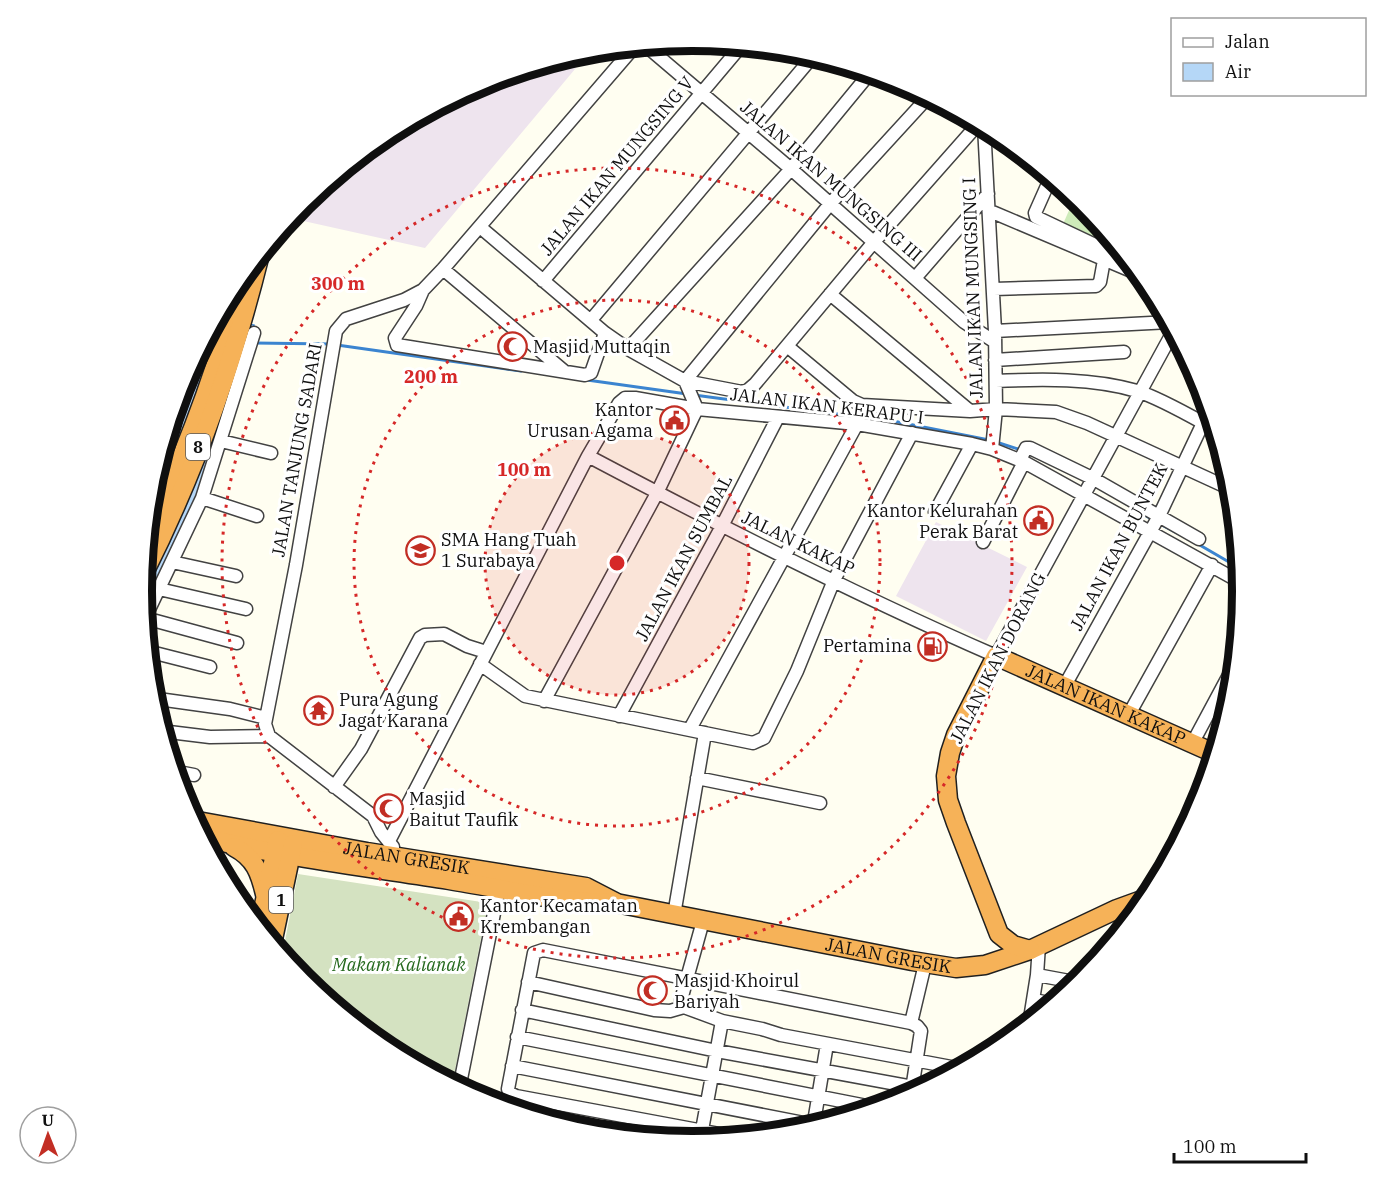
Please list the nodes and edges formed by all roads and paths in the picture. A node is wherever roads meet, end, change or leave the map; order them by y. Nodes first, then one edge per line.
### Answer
1 (653, 52) edge
2 (735, 53) edge
3 (627, 55) edge
4 (807, 63) edge
5 (865, 80) edge
6 (701, 94) junction
7 (923, 103) edge
8 (973, 130) edge
9 (747, 132) junction
10 (985, 137) edge
11 (791, 169) junction
12 (1048, 185) edge
13 (988, 194) junction
14 (830, 204) junction
15 (990, 211) junction
16 (480, 227) junction
17 (873, 243) junction
18 (1114, 254) edge
19 (1104, 260) junction
20 (1125, 268) edge
21 (443, 269) junction
22 (916, 277) junction
23 (251, 280) edge
24 (543, 281) junction
25 (994, 289) junction
26 (423, 290) junction
27 (830, 294) junction
28 (239, 297) edge
29 (238, 315) junction
30 (591, 320) junction
31 (1161, 323) edge
32 (605, 333) junction
33 (995, 337) junction
34 (1169, 338) edge
35 (253, 339) dead end
36 (787, 346) junction
37 (628, 349) junction
38 (1124, 352) dead end
39 (995, 360) junction
40 (565, 372) junction
41 (996, 381) junction
42 (687, 386) junction
43 (1139, 392) junction
44 (697, 408) junction
45 (996, 409) junction
46 (970, 411) junction
47 (778, 417) junction
48 (1203, 423) junction
49 (856, 424) junction
50 (1206, 424) edge
51 (912, 433) junction
52 (1117, 436) junction
53 (221, 441) junction
54 (972, 444) junction
55 (992, 445) junction
56 (271, 453) dead end
57 (588, 456) junction
58 (1022, 461) junction
59 (1182, 467) junction
60 (1222, 484) edge
61 (1089, 487) junction
62 (657, 493) junction
63 (202, 498) junction
64 (935, 512) dead end
65 (157, 515) edge
66 (257, 516) dead end
67 (1154, 524) junction
68 (722, 526) junction
69 (1199, 539) dead end
70 (983, 543) dead end
71 (153, 553) edge
72 (785, 557) junction
73 (172, 562) junction
74 (1212, 565) junction
75 (236, 576) dead end
76 (1232, 577) edge
77 (834, 580) junction
78 (159, 589) junction
79 (152, 602) edge
80 (246, 609) dead end
81 (153, 621) edge
82 (237, 643) dead end
83 (486, 652) junction
84 (155, 653) edge
85 (996, 656) junction
86 (480, 664) junction
87 (210, 667) dead end
88 (1224, 684) edge
89 (1064, 687) junction
90 (163, 699) edge
91 (544, 701) junction
92 (619, 716) junction
93 (1128, 716) junction
94 (266, 718) junction
95 (690, 729) junction
96 (170, 732) edge
97 (705, 733) junction
98 (268, 736) junction
99 (1192, 744) junction
100 (1208, 751) edge
101 (183, 773) edge
102 (194, 775) dead end
103 (697, 778) junction
104 (334, 787) junction
105 (820, 803) dead end
106 (204, 823) edge
107 (385, 837) junction
108 (212, 839) edge
109 (229, 843) junction
110 (284, 846) junction
111 (367, 852) junction
112 (401, 857) junction
113 (327, 861) junction
114 (499, 888) junction
115 (273, 897) junction
116 (616, 903) junction
117 (1126, 914) edge
118 (674, 915) junction
119 (262, 920) edge
120 (703, 921) junction
121 (272, 932) edge
122 (999, 934) junction
123 (1034, 947) junction
124 (925, 964) junction
125 (985, 965) junction
126 (1037, 975) junction
127 (686, 979) junction
128 (1067, 981) edge
129 (528, 982) junction
130 (1034, 1000) junction
131 (1043, 1002) edge
132 (684, 1007) junction
133 (522, 1010) junction
134 (1032, 1011) edge
135 (722, 1021) junction
136 (911, 1023) junction
137 (517, 1038) junction
138 (826, 1050) dead end
139 (717, 1051) junction
140 (916, 1060) junction
141 (512, 1065) junction
142 (949, 1067) edge
143 (822, 1070) junction
144 (712, 1076) junction
145 (461, 1080) edge
146 (913, 1084) edge
147 (902, 1090) edge
148 (817, 1096) junction
149 (707, 1104) junction
150 (861, 1105) edge
151 (816, 1118) edge
152 (796, 1122) edge
153 (702, 1130) junction
154 (705, 1132) edge

1 - 6 street, JALAN IKAN MUNGSING III
2 - 6 street, JALAN IKAN MUNGSING V
3 - 16 street, JALAN TANJUNG SADARI
4 - 9 street
5 - 11 street
6 - 9 street, JALAN IKAN MUNGSING III
6 - 24 street, JALAN IKAN MUNGSING V
7 - 14 street
8 - 17 street
9 - 11 street, JALAN IKAN MUNGSING III
9 - 30 street
10 - 13 street, JALAN IKAN MUNGSING I
11 - 14 street, JALAN IKAN MUNGSING III
11 - 37 street
12 - 18 street
13 - 15 street, JALAN IKAN MUNGSING I
13 - 22 street
14 - 17 street, JALAN IKAN MUNGSING III
14 - 42 street
15 - 19 street
15 - 25 street, JALAN IKAN MUNGSING I
16 - 21 street, JALAN TANJUNG SADARI
16 - 24 street
17 - 22 street, JALAN IKAN MUNGSING III
17 - 27 street
19 - 20 street
19 - 25 street
21 - 26 street, JALAN TANJUNG SADARI
21 - 40 street
22 - 33 street, JALAN IKAN MUNGSING III
23 - 29 highway, 8
24 - 30 street
25 - 33 street, JALAN IKAN MUNGSING I
26 - 40 street
26 - 94 street, JALAN TANJUNG SADARI
27 - 36 street
27 - 46 street
28 - 29 highway, 8
29 - 65 highway, 8
29 - 71 highway, 8
30 - 32 street
31 - 33 street
32 - 37 street
32 - 40 street
33 - 39 street, JALAN IKAN MUNGSING I
34 - 43 street, JALAN IKAN DORANG
35 - 53 street
36 - 42 street
36 - 46 street
37 - 42 street
38 - 39 street
39 - 41 street, JALAN IKAN MUNGSING I
41 - 43 street
41 - 45 street, JALAN IKAN MUNGSING I
42 - 44 street
43 - 48 street
43 - 52 street, JALAN IKAN DORANG
44 - 47 street, JALAN IKAN KERAPU I
44 - 57 street, JALAN IKAN KERAPU I
44 - 62 street
45 - 46 street
45 - 52 street
45 - 55 street, JALAN IKAN MUNGSING I
47 - 49 street, JALAN IKAN KERAPU I
47 - 68 street, JALAN IKAN SUMBAL
48 - 50 street
48 - 59 street, JALAN IKAN BUNTEK
49 - 51 street, JALAN IKAN KERAPU I
49 - 72 street
51 - 54 street, JALAN IKAN KERAPU I
51 - 77 street
52 - 59 street
52 - 61 street, JALAN IKAN DORANG
53 - 56 street
53 - 63 street
54 - 55 street, JALAN IKAN KERAPU I
54 - 64 street
55 - 58 street, JALAN IKAN KERAPU I
57 - 62 street, JALAN KAKAP
57 - 83 street
58 - 61 street, JALAN IKAN KERAPU I
58 - 61 street
58 - 70 street
59 - 60 street
59 - 67 street, JALAN IKAN BUNTEK
61 - 67 street, JALAN IKAN KERAPU I
61 - 67 street
61 - 85 street, JALAN IKAN DORANG
62 - 68 street, JALAN KAKAP
62 - 91 street
63 - 66 street
63 - 73 street
67 - 69 street
67 - 74 street, JALAN IKAN KERAPU I
67 - 89 street, JALAN IKAN BUNTEK
68 - 72 street, JALAN KAKAP
68 - 92 street, JALAN IKAN SUMBAL
72 - 77 street, JALAN KAKAP
72 - 95 street
73 - 75 street
73 - 78 street
74 - 76 street, JALAN IKAN KERAPU I
74 - 93 street
77 - 85 street, JALAN KAKAP
77 - 97 street
78 - 79 street
78 - 80 street
81 - 82 street
83 - 86 street
83 - 104 street
84 - 87 street
85 - 89 highway, JALAN IKAN KAKAP
85 - 122 highway, JALAN IKAN DORANG
86 - 91 street
86 - 107 street
88 - 99 street
89 - 93 highway, JALAN IKAN KAKAP
90 - 94 street
91 - 92 street
92 - 95 street
93 - 99 highway, JALAN IKAN KAKAP
94 - 98 street, JALAN TANJUNG SADARI
95 - 97 street
96 - 98 street
97 - 103 street
98 - 104 street
99 - 100 highway, JALAN IKAN KAKAP
101 - 102 street
103 - 105 street
103 - 118 street
104 - 107 street
106 - 110 highway, JALAN GRESIK
107 - 111 street
107 - 112 street
108 - 109 highway, JALAN GRESIK
109 - 110 highway, JALAN GRESIK
109 - 115 highway
110 - 111 highway, JALAN GRESIK
110 - 113 highway, JALAN GRESIK
110 - 115 highway, 1
111 - 112 highway, JALAN GRESIK
112 - 116 highway, JALAN GRESIK
113 - 114 highway, JALAN GRESIK
113 - 115 highway
114 - 116 highway, JALAN GRESIK
114 - 145 street
115 - 119 highway, 1
115 - 121 highway, 1
116 - 118 highway, JALAN GRESIK
117 - 123 highway, JALAN GRESIK
118 - 120 highway, JALAN GRESIK
120 - 124 highway, JALAN GRESIK
120 - 127 street
122 - 123 highway
122 - 125 highway
123 - 125 highway, JALAN GRESIK
123 - 126 street
124 - 125 highway, JALAN GRESIK
124 - 136 street
126 - 128 street
126 - 130 street
127 - 129 street
127 - 132 street
127 - 136 street
129 - 132 street
129 - 133 street
130 - 131 street
130 - 134 street
132 - 135 street
133 - 137 street
133 - 139 street
135 - 139 street
135 - 140 street
136 - 140 street
137 - 141 street
137 - 144 street
138 - 143 street
139 - 143 street
139 - 144 street
140 - 142 street
140 - 146 street
141 - 149 street
141 - 153 street
143 - 147 street
143 - 148 street
144 - 148 street
144 - 149 street
148 - 150 street
148 - 151 street
149 - 152 street
149 - 153 street
153 - 154 street

